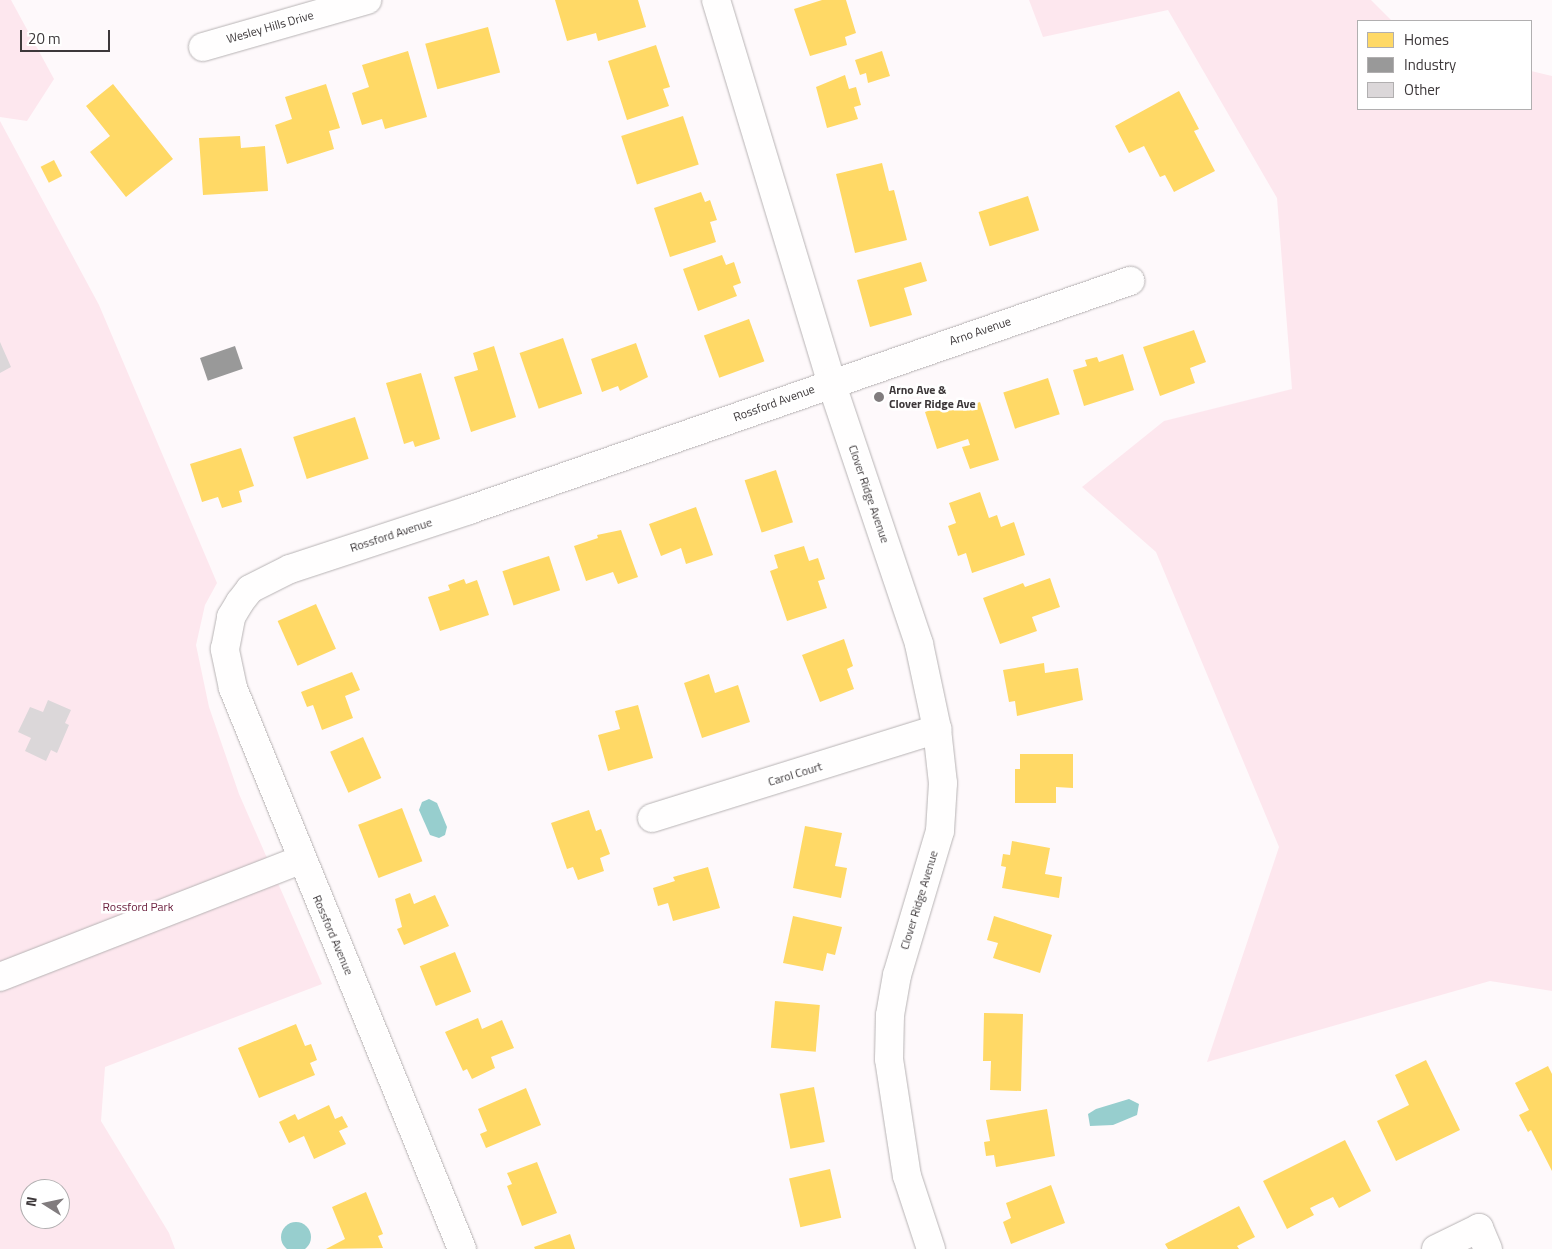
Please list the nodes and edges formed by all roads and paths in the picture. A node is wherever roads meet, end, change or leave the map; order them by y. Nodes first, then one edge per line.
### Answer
1 (367, 0) edge
2 (716, 0) edge
3 (203, 47) dead end
4 (1130, 281) dead end
5 (831, 382) junction
6 (938, 729) junction
7 (652, 818) dead end
8 (302, 858) junction
9 (0, 976) edge
10 (462, 1249) edge
11 (931, 1249) edge
12 (1436, 1249) edge
13 (1488, 1249) edge

1 - 3 street, Wesley Hills Drive
2 - 5 street, Rossford Avenue
4 - 5 street, Arno Avenue
5 - 6 street, Clover Ridge Avenue
5 - 8 street, Rossford Avenue
6 - 7 street, Carol Court
6 - 11 street, Clover Ridge Avenue
8 - 9 street
8 - 10 street, Rossford Avenue
12 - 13 street

